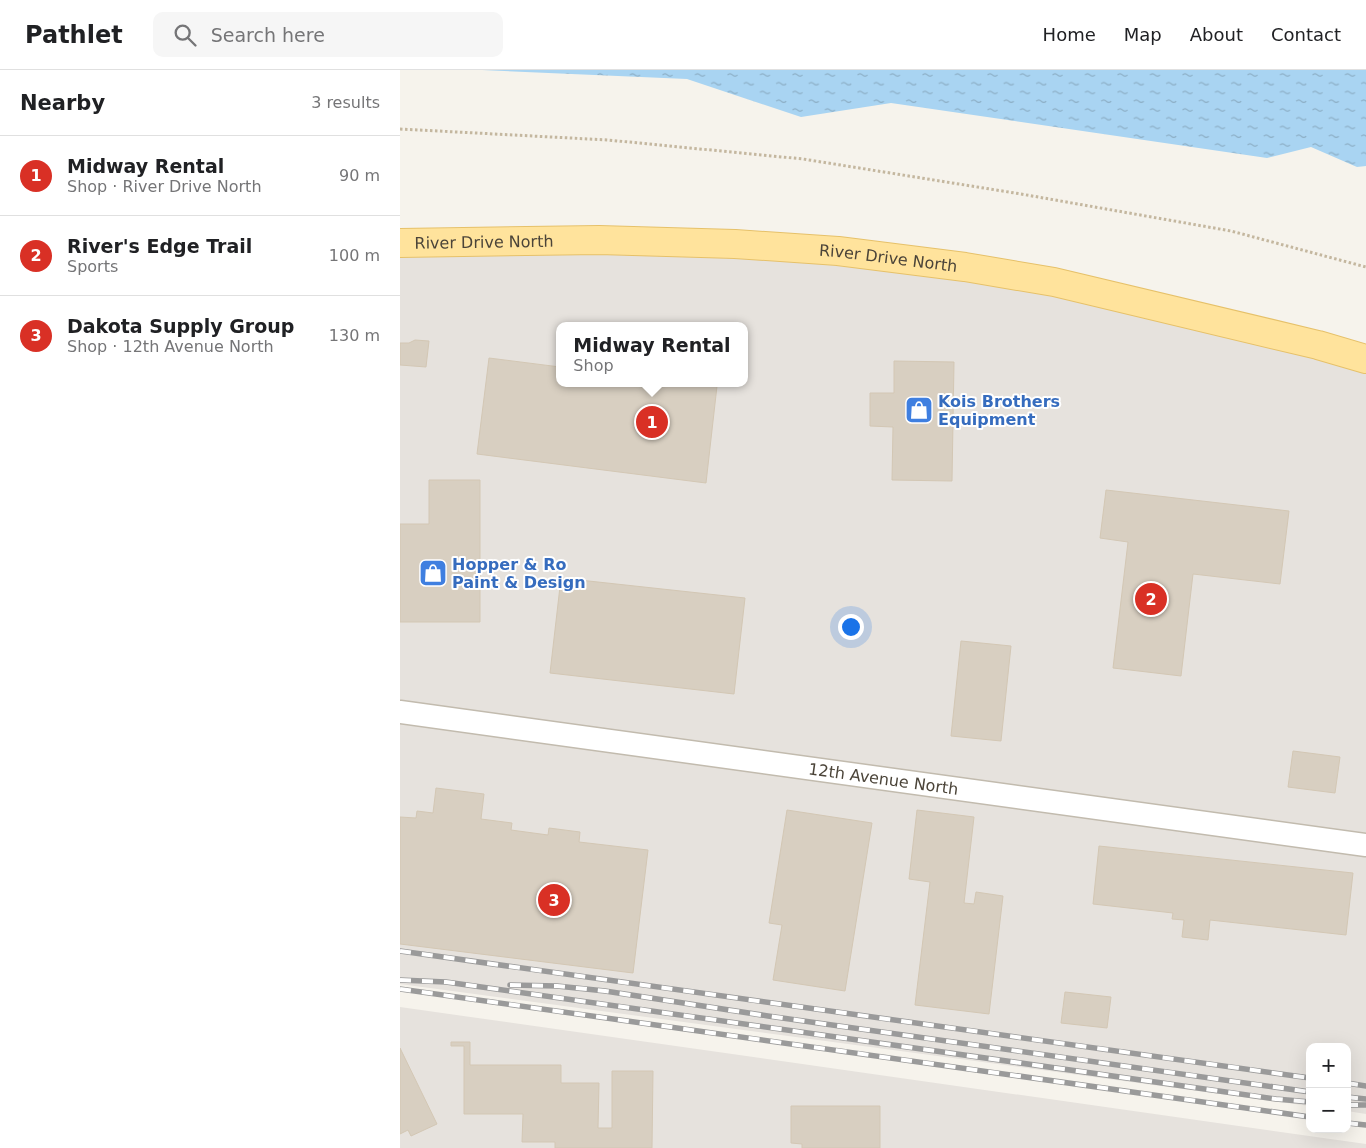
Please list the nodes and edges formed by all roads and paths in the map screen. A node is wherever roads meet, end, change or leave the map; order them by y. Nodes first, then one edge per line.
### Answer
1 (400, 129) edge
2 (400, 243) edge
3 (1366, 267) edge
4 (1366, 359) edge
5 (400, 712) edge
6 (1366, 845) edge

1 - 3 path
2 - 4 main road, River Drive North
5 - 6 street, 12th Avenue North

